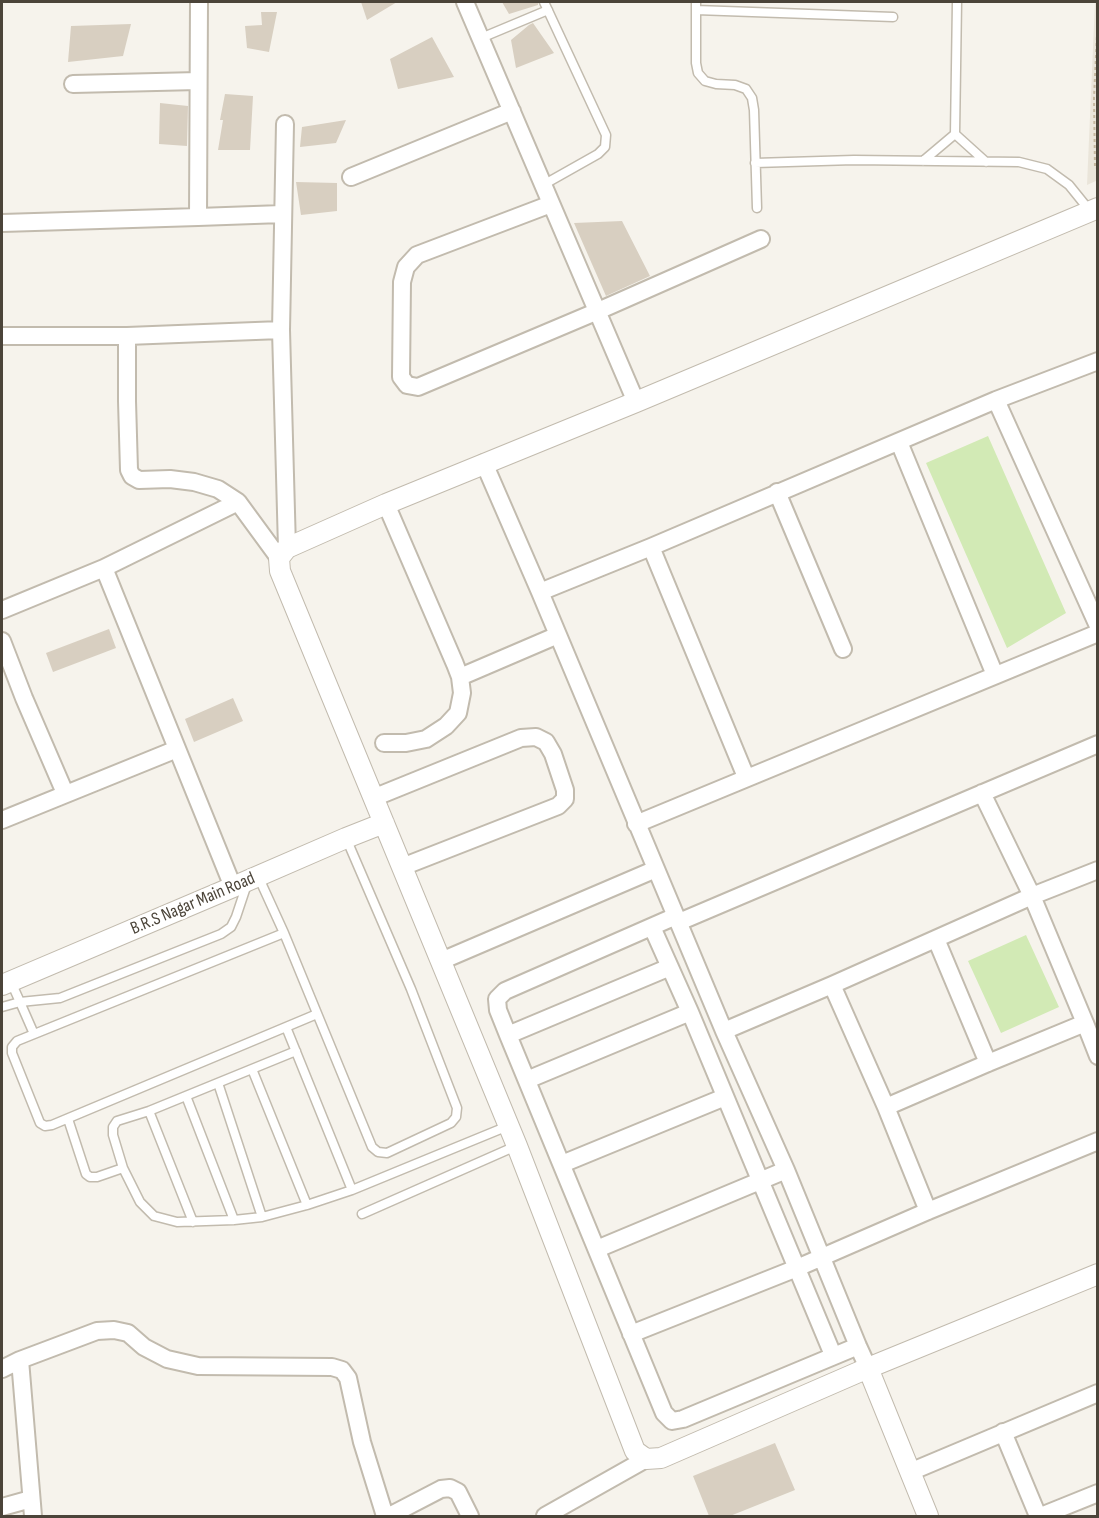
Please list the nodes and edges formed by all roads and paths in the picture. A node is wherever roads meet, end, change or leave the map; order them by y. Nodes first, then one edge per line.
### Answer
1 (199, 2) edge
2 (465, 2) edge
3 (544, 2) edge
4 (957, 2) edge
5 (696, 6) edge
6 (548, 10) junction
7 (1098, 13) edge
8 (893, 16) dead end
9 (481, 38) junction
10 (198, 81) junction
11 (73, 84) dead end
12 (1098, 89) edge
13 (1094, 98) junction
14 (1098, 108) edge
15 (512, 111) junction
16 (285, 124) dead end
17 (955, 134) junction
18 (922, 161) junction
19 (986, 162) junction
20 (755, 163) junction
21 (1098, 168) edge
22 (351, 177) dead end
23 (543, 185) junction
24 (551, 204) junction
25 (757, 208) dead end
26 (1094, 210) edge
27 (282, 214) junction
28 (198, 217) junction
29 (2, 223) edge
30 (761, 239) dead end
31 (598, 311) junction
32 (281, 330) junction
33 (2, 336) edge
34 (127, 336) junction
35 (1098, 360) edge
36 (996, 400) junction
37 (636, 402) junction
38 (899, 442) junction
39 (484, 463) junction
40 (777, 492) junction
41 (238, 502) junction
42 (386, 504) junction
43 (651, 547) junction
44 (283, 553) junction
45 (104, 568) junction
46 (540, 592) junction
47 (2, 610) edge
48 (1098, 626) edge
49 (1098, 633) edge
50 (558, 635) junction
51 (2, 641) edge
52 (843, 650) dead end
53 (995, 675) junction
54 (460, 677) junction
55 (384, 743) dead end
56 (1098, 744) edge
57 (177, 748) junction
58 (746, 777) junction
59 (65, 793) junction
60 (982, 793) junction
61 (373, 798) junction
62 (2, 820) edge
63 (384, 823) junction
64 (636, 824) junction
65 (346, 838) junction
66 (402, 867) junction
67 (656, 869) junction
68 (1098, 870) edge
69 (247, 881) junction
70 (1032, 896) junction
71 (677, 919) junction
72 (652, 927) junction
73 (284, 933) junction
74 (936, 939) junction
75 (441, 961) junction
76 (670, 967) junction
77 (6, 983) edge
78 (832, 985) junction
79 (20, 1002) junction
80 (2, 1007) edge
81 (690, 1012) junction
82 (316, 1014) junction
83 (1085, 1023) junction
84 (286, 1027) junction
85 (724, 1031) junction
86 (34, 1034) junction
87 (508, 1035) junction
88 (296, 1051) junction
89 (1098, 1056) edge
90 (988, 1063) junction
91 (252, 1069) junction
92 (526, 1080) junction
93 (218, 1083) junction
94 (186, 1096) junction
95 (725, 1097) junction
96 (886, 1107) junction
97 (149, 1111) junction
98 (68, 1119) junction
99 (508, 1126) junction
100 (1098, 1141) edge
101 (517, 1146) junction
102 (562, 1164) junction
103 (123, 1168) junction
104 (786, 1170) junction
105 (759, 1180) junction
106 (352, 1191) junction
107 (307, 1205) junction
108 (928, 1211) junction
109 (362, 1214) dead end
110 (262, 1217) junction
111 (234, 1220) junction
112 (193, 1222) junction
113 (597, 1249) junction
114 (821, 1257) junction
115 (797, 1268) junction
116 (1098, 1274) edge
117 (631, 1334) junction
118 (858, 1346) junction
119 (833, 1355) junction
120 (20, 1360) junction
121 (868, 1368) junction
122 (2, 1369) edge
123 (1098, 1393) edge
124 (1003, 1432) junction
125 (646, 1459) junction
126 (910, 1472) junction
127 (1098, 1493) edge
128 (31, 1499) junction
129 (2, 1507) edge
130 (33, 1516) edge
131 (387, 1516) edge
132 (470, 1516) edge
133 (545, 1516) edge
134 (928, 1516) edge
135 (1040, 1516) edge

1 - 10 street
2 - 9 street
3 - 6 lane
4 - 17 lane
5 - 8 lane
5 - 20 lane
6 - 9 lane
6 - 23 lane
7 - 13 path
9 - 15 street
10 - 11 street
10 - 28 street
12 - 13 path
13 - 14 path
13 - 21 path
15 - 22 street
15 - 23 street
16 - 27 street
17 - 18 lane
17 - 19 lane
18 - 19 lane
18 - 20 lane
19 - 26 lane
20 - 25 lane
23 - 24 street
24 - 31 street
24 - 31 street
26 - 37 street
27 - 28 street
27 - 32 street
28 - 29 street
30 - 31 street
31 - 37 street
32 - 34 street
32 - 44 street
33 - 34 street
34 - 41 street
35 - 36 street
36 - 38 street
36 - 48 street
37 - 39 street
38 - 40 street
38 - 53 street
39 - 42 street
39 - 46 street
40 - 43 street
40 - 52 street
41 - 44 street
41 - 45 street
42 - 44 street
42 - 54 street
43 - 46 street
43 - 58 street
44 - 61 street
45 - 47 street
45 - 57 street
46 - 50 street
49 - 53 street
50 - 54 street
50 - 64 street
51 - 59 street
53 - 58 street
54 - 55 street
56 - 60 street
57 - 59 street
57 - 69 street
58 - 64 street
59 - 62 street
60 - 70 street
60 - 71 street
61 - 63 street
61 - 66 street
63 - 65 street, B.R.S Nagar Main Road
63 - 66 street
64 - 67 street
65 - 69 street, B.R.S Nagar Main Road
65 - 82 lane
66 - 75 street
67 - 71 street
67 - 75 street
68 - 70 street
69 - 73 lane
69 - 77 street, B.R.S Nagar Main Road
69 - 79 lane
70 - 74 street
70 - 83 street
71 - 72 street
71 - 85 street
72 - 76 street
72 - 87 street
73 - 82 lane
73 - 86 lane
74 - 78 street
74 - 90 street
75 - 99 street
76 - 81 street
76 - 87 street
77 - 79 lane
78 - 85 street
78 - 96 street
79 - 80 lane
79 - 86 lane
81 - 92 street
81 - 95 street
82 - 84 lane
83 - 89 street
83 - 90 street
84 - 88 lane
84 - 98 lane
85 - 104 street
86 - 98 lane
87 - 92 street
88 - 91 lane
88 - 106 lane
90 - 96 street
91 - 93 lane
91 - 107 lane
92 - 102 street
93 - 94 lane
93 - 110 lane
94 - 97 lane
94 - 111 lane
95 - 102 street
95 - 105 street
96 - 108 street
97 - 103 lane
97 - 112 lane
98 - 103 lane
99 - 101 street
99 - 106 lane
100 - 108 street
101 - 109 lane
101 - 125 street
102 - 113 street
103 - 112 lane
104 - 105 street
104 - 114 street
105 - 113 street
105 - 115 street
106 - 107 lane
107 - 110 lane
108 - 114 street
110 - 111 lane
111 - 112 lane
113 - 117 street
114 - 115 street
114 - 118 street
115 - 117 street
115 - 119 street
116 - 121 street
117 - 119 street
118 - 119 street
118 - 121 street
120 - 122 street
120 - 128 street
120 - 131 street
121 - 125 street
121 - 126 street
123 - 124 street
124 - 126 street
124 - 135 street
125 - 133 street
126 - 134 street
127 - 135 street
128 - 129 street
128 - 130 street
131 - 132 street

